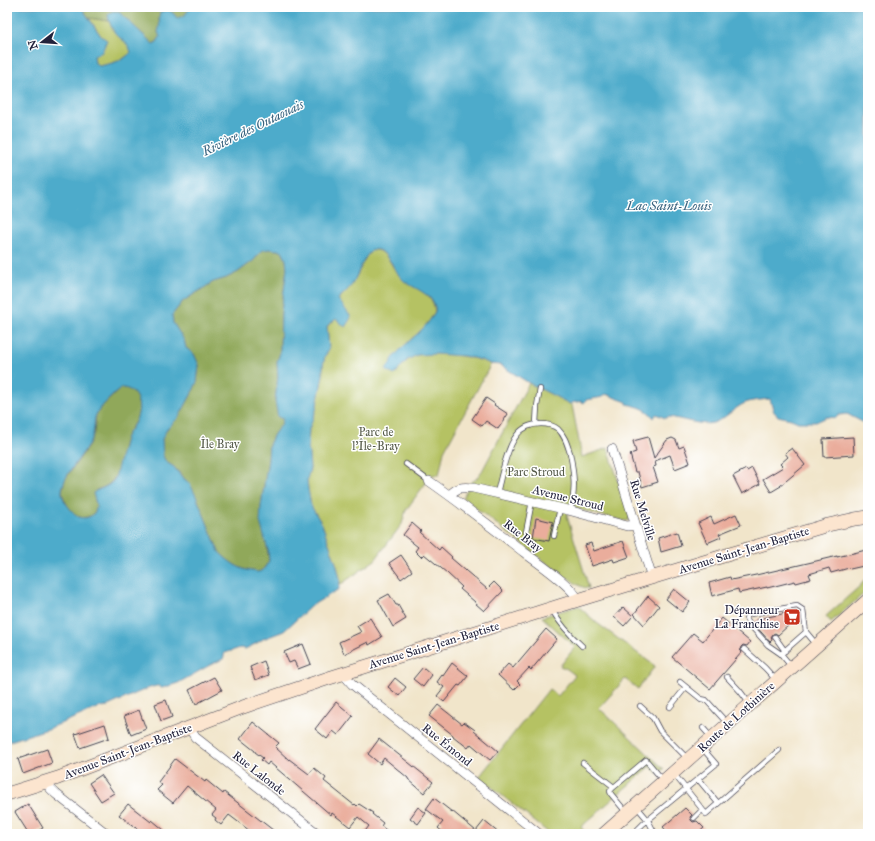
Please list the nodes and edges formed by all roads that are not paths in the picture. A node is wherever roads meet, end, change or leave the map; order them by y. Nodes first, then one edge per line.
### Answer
1 (540, 389) dead end
2 (536, 424) junction
3 (612, 449) dead end
4 (406, 464) dead end
5 (429, 481) joint
6 (496, 493) junction
7 (450, 495) junction
8 (532, 501) junction
9 (560, 508) junction
10 (570, 511) junction
11 (868, 517) edge
12 (635, 525) junction
13 (526, 532) dead end
14 (554, 536) dead end
15 (652, 578) junction
16 (578, 600) junction
17 (868, 600) edge
18 (552, 608) junction
19 (806, 632) junction
20 (775, 637) dead end
21 (818, 645) junction
22 (582, 646) dead end
23 (744, 649) dead end
24 (783, 652) junction
25 (792, 667) junction
26 (344, 673) junction
27 (727, 677) dead end
28 (777, 681) junction
29 (680, 682) dead end
30 (686, 687) junction
31 (751, 705) junction
32 (640, 706) dead end
33 (670, 707) dead end
34 (728, 725) junction
35 (189, 727) junction
36 (703, 728) dead end
37 (713, 738) junction
38 (702, 748) junction
39 (779, 750) dead end
40 (688, 760) junction
41 (583, 763) dead end
42 (668, 777) junction
43 (698, 779) junction
44 (46, 782) junction
45 (614, 787) junction
46 (685, 790) junction
47 (7, 794) edge
48 (718, 803) junction
49 (632, 810) junction
50 (702, 810) junction
51 (694, 818) dead end
52 (648, 820) junction
53 (106, 834) edge
54 (318, 834) edge
55 (538, 834) edge
56 (604, 834) edge
57 (633, 834) edge
58 (656, 834) edge

1 - 2 lane
2 - 6 lane
2 - 10 lane
3 - 12 street, Rue Melville
4 - 5 lane
5 - 7 street, Rue Bray
6 - 7 street, Avenue Stroud
6 - 8 street, Avenue Stroud
7 - 16 street, Rue Bray
8 - 9 street, Avenue Stroud
8 - 13 lane
9 - 10 street, Avenue Stroud
9 - 14 lane
10 - 12 street, Avenue Stroud
11 - 15 street, Avenue Saint-Jean-Baptiste
12 - 15 street, Rue Melville
15 - 16 street, Avenue Saint-Jean-Baptiste
16 - 18 street, Avenue Saint-Jean-Baptiste
17 - 21 street, Route de Lotbinière
18 - 22 lane
18 - 26 street, Avenue Saint-Jean-Baptiste
19 - 21 lane
19 - 24 lane
19 - 24 lane
20 - 24 lane
21 - 25 street, Route de Lotbinière
23 - 28 lane
24 - 25 lane
25 - 28 street, Route de Lotbinière
26 - 35 street, Avenue Saint-Jean-Baptiste
26 - 55 street, Rue Émond
27 - 31 lane
28 - 31 street, Route de Lotbinière
29 - 30 lane
30 - 33 lane
30 - 34 lane
31 - 34 street, Route de Lotbinière
32 - 40 lane
34 - 37 street, Route de Lotbinière
35 - 44 street, Avenue Saint-Jean-Baptiste
35 - 54 street, Rue Lalonde
36 - 37 lane
37 - 38 street, Route de Lotbinière
38 - 40 street, Route de Lotbinière
38 - 43 lane
39 - 48 lane
40 - 42 street, Route de Lotbinière
41 - 45 lane
42 - 45 lane
42 - 46 lane
42 - 49 street, Route de Lotbinière
43 - 46 lane
43 - 48 lane
44 - 47 street, Avenue Saint-Jean-Baptiste
44 - 53 street
45 - 49 lane
46 - 50 lane
46 - 52 lane
48 - 50 lane
49 - 52 lane
49 - 56 street, Route de Lotbinière
50 - 51 lane
52 - 57 lane
52 - 58 lane

